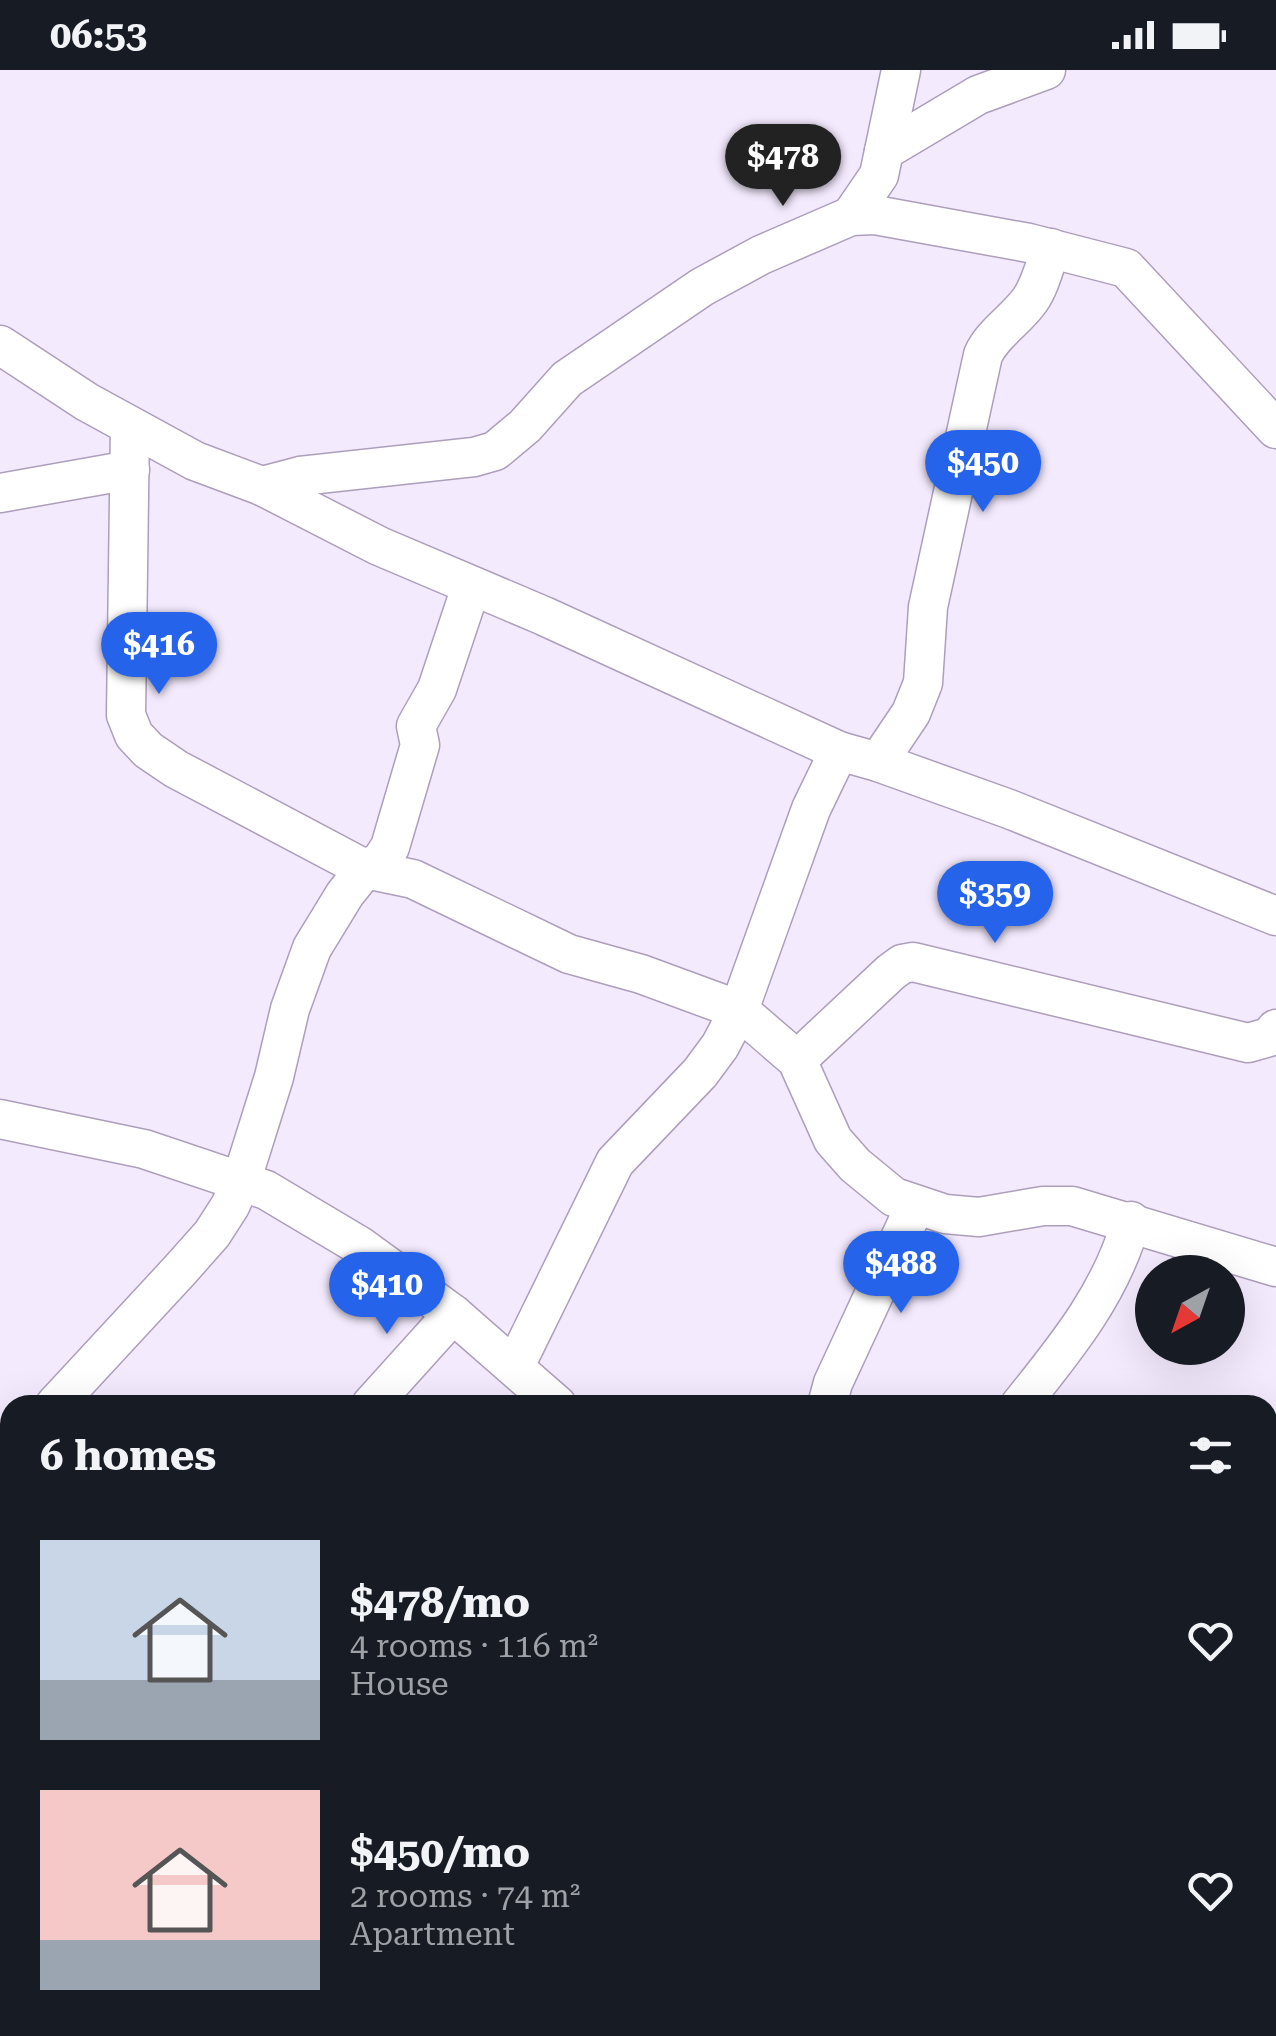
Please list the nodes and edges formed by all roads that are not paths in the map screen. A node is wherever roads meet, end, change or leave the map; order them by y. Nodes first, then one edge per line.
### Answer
1 (901, 70) edge
2 (1046, 70) edge
3 (884, 151) junction
4 (851, 216) junction
5 (1052, 248) junction
6 (0, 345) edge
7 (130, 426) junction
8 (1276, 429) edge
9 (130, 470) junction
10 (262, 486) junction
11 (0, 493) edge
12 (471, 587) junction
13 (839, 751) junction
14 (878, 762) junction
15 (365, 869) junction
16 (1276, 916) edge
17 (738, 1010) junction
18 (1276, 1030) edge
19 (797, 1060) junction
20 (0, 1119) edge
21 (241, 1182) junction
22 (915, 1206) junction
23 (1131, 1222) junction
24 (1276, 1267) edge
25 (453, 1314) junction
26 (515, 1366) junction
27 (64, 1395) edge
28 (380, 1395) edge
29 (546, 1395) edge
30 (830, 1395) edge
31 (1028, 1395) edge

1 - 3 street
2 - 3 street
3 - 4 street
4 - 5 street
4 - 10 street
5 - 8 street
5 - 14 street
6 - 7 street
7 - 9 street
7 - 10 street
9 - 11 street
9 - 15 street
10 - 12 street
12 - 13 street
12 - 15 street
13 - 14 street
13 - 17 street
14 - 16 street
15 - 17 street
15 - 21 street
17 - 19 street
17 - 26 street
18 - 19 street
19 - 22 street
20 - 21 street
21 - 25 street
21 - 27 street
22 - 23 street
22 - 30 street
23 - 24 street
23 - 31 street
25 - 26 street
25 - 28 street
26 - 29 street

